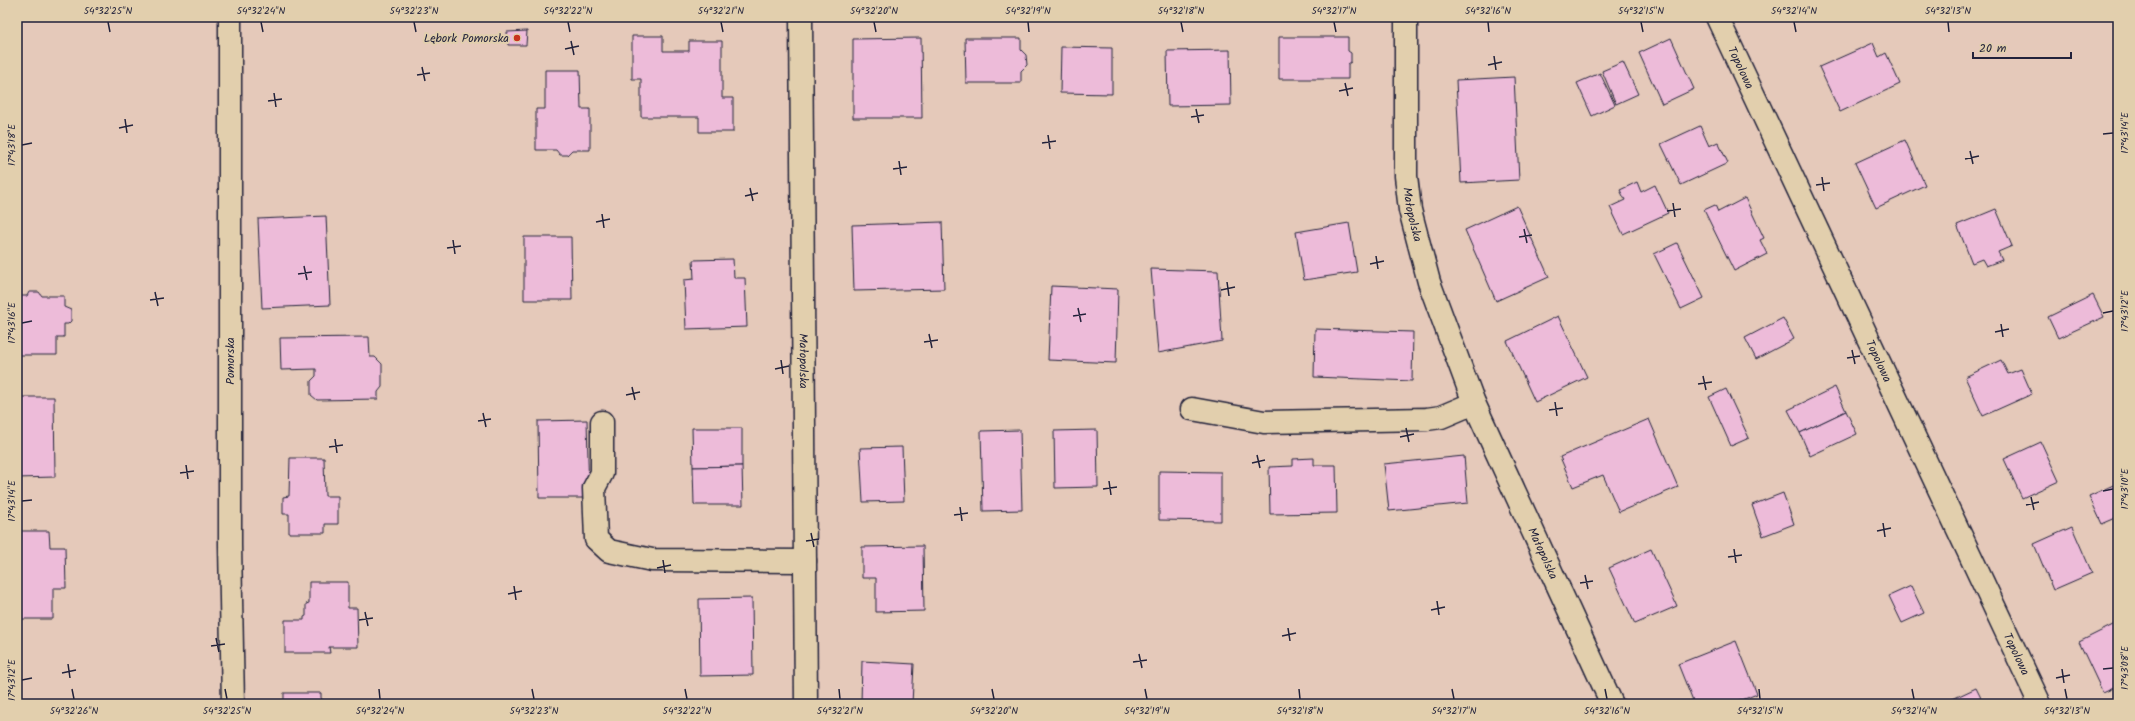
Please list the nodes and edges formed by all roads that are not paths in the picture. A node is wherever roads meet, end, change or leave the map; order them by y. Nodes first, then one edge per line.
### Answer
1 (230, 17) edge
2 (801, 17) edge
3 (1406, 17) edge
4 (1717, 17) edge
5 (1474, 403) junction
6 (1192, 409) dead end
7 (602, 422) dead end
8 (805, 561) junction
9 (233, 704) edge
10 (806, 704) edge
11 (1612, 704) edge
12 (2040, 704) edge

1 - 9 street, Pomorska
2 - 8 street, Małopolska
3 - 5 street, Małopolska
4 - 12 street, Topolowa
5 - 6 street
5 - 11 street, Małopolska
7 - 8 street
8 - 10 street, Małopolska

